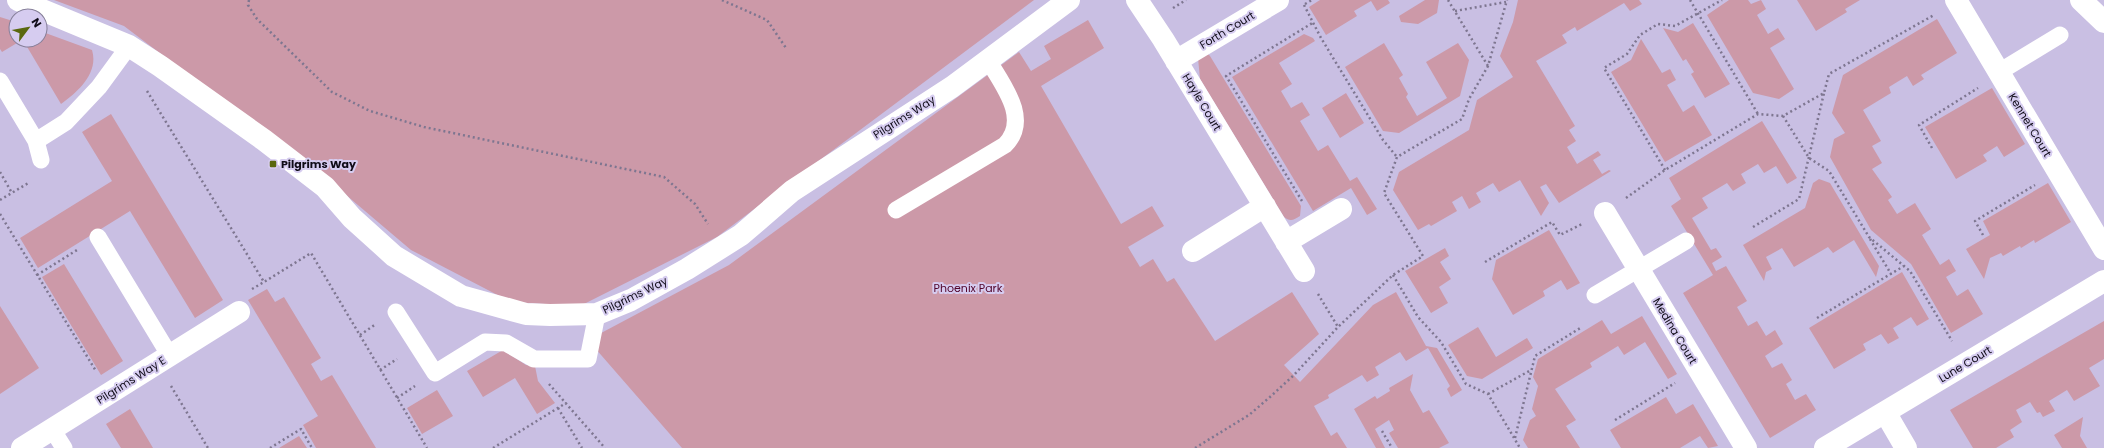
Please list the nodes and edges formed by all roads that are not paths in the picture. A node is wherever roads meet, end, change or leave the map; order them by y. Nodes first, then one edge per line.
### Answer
1 (18, 0) edge
2 (1069, 0) edge
3 (1137, 0) edge
4 (1278, 0) edge
5 (2081, 0) edge
6 (1958, 1) edge
7 (2104, 22) edge
8 (2060, 35) dead end
9 (129, 46) junction
10 (988, 60) junction
11 (1176, 61) junction
12 (2000, 73) junction
13 (0, 81) edge
14 (36, 141) junction
15 (41, 160) dead end
16 (1265, 206) junction
17 (1341, 209) dead end
18 (896, 210) dead end
19 (1605, 213) road end
20 (98, 237) road end
21 (1686, 241) dead end
22 (1286, 242) junction
23 (2104, 249) edge
24 (1193, 251) dead end
25 (1639, 269) junction
26 (1304, 271) road end
27 (2104, 281) edge
28 (1596, 295) dead end
29 (239, 312) dead end
30 (396, 312) dead end
31 (597, 314) junction
32 (164, 360) junction
33 (1885, 412) junction
34 (52, 429) junction
35 (22, 448) edge
36 (64, 448) edge
37 (1746, 448) edge
38 (1826, 448) edge
39 (1906, 448) edge

1 - 9 street, Pilgrims Way
2 - 10 street, Pilgrims Way
3 - 11 street, Hayle Court
4 - 11 street, Forth Court
5 - 7 street
6 - 12 street, Kennet Court
8 - 12 lane
9 - 14 lane
9 - 31 street, Pilgrims Way
10 - 18 lane
10 - 31 street, Pilgrims Way
11 - 16 street, Hayle Court
12 - 23 street, Kennet Court
13 - 14 lane
14 - 15 lane
16 - 22 street, Hayle Court
16 - 24 street
17 - 22 street
19 - 25 street, Medina Court
20 - 32 lane
21 - 25 lane
22 - 26 street, Hayle Court
25 - 28 lane
25 - 37 street, Medina Court
27 - 33 street, Lune Court
29 - 32 street, Pilgrims Way E
30 - 31 lane
32 - 34 street, Pilgrims Way E
33 - 38 street, Lune Court
33 - 39 street
34 - 35 street, Pilgrims Way E
34 - 36 lane

